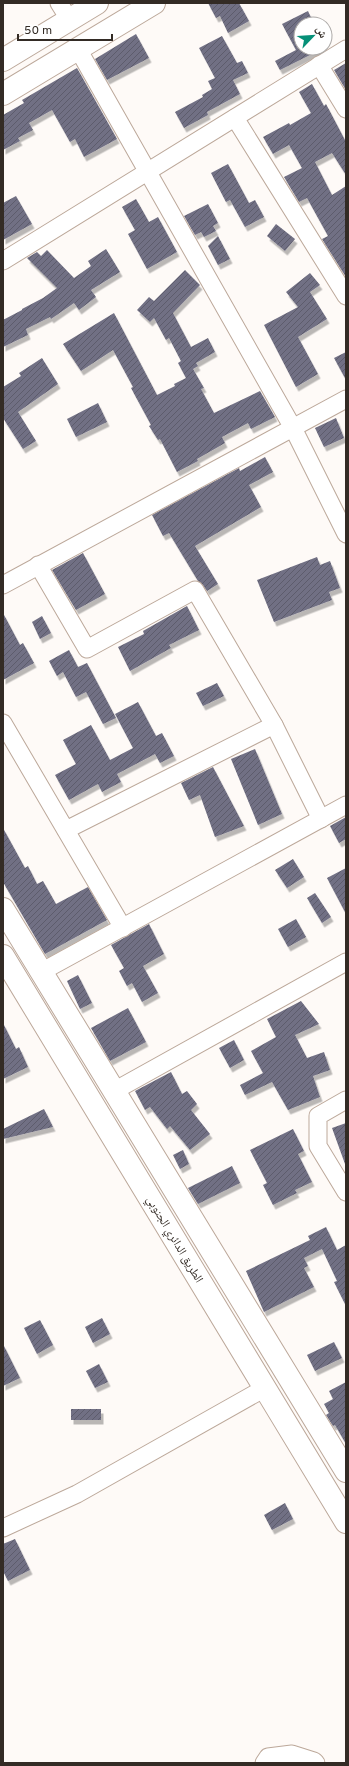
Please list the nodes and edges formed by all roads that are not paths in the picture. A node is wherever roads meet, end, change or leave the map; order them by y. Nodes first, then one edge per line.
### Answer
1 (96, 3) edge
2 (154, 3) edge
3 (64, 11) edge
4 (78, 49) junction
5 (346, 49) edge
6 (3, 60) edge
7 (319, 65) junction
8 (3, 94) edge
9 (346, 109) edge
10 (234, 118) junction
11 (148, 172) junction
12 (3, 261) edge
13 (344, 290) edge
14 (346, 399) edge
15 (293, 428) junction
16 (346, 532) edge
17 (38, 566) junction
18 (3, 584) edge
19 (3, 723) edge
20 (274, 725) junction
21 (346, 805) edge
22 (321, 819) junction
23 (66, 830) junction
24 (3, 909) edge
25 (123, 928) junction
26 (3, 956) edge
27 (346, 962) edge
28 (41, 972) junction
29 (114, 1090) junction
30 (346, 1100) edge
31 (346, 1192) edge
32 (265, 1388) junction
33 (346, 1471) edge
34 (346, 1522) edge
35 (3, 1528) edge
36 (264, 1763) edge
37 (316, 1763) edge

1 - 3 main road
2 - 4 main road
3 - 6 main road
4 - 8 main road
4 - 11 street
5 - 7 street
7 - 9 street
7 - 10 street
10 - 11 street
10 - 13 street
11 - 12 street
11 - 15 street
14 - 15 street
15 - 16 street
15 - 17 street
17 - 18 street
17 - 20 street
19 - 23 street
20 - 22 street
20 - 23 street
21 - 22 street
22 - 25 street
23 - 25 street
24 - 28 main road, الطريق الدائري الجنوبي
25 - 28 street
26 - 32 main road, الطريق الدائري الجنوبي
27 - 29 street
28 - 29 main road, الطريق الدائري الجنوبي
29 - 33 main road, الطريق الدائري الجنوبي
30 - 31 street
32 - 34 main road, الطريق الدائري الجنوبي
32 - 35 street
36 - 37 street

